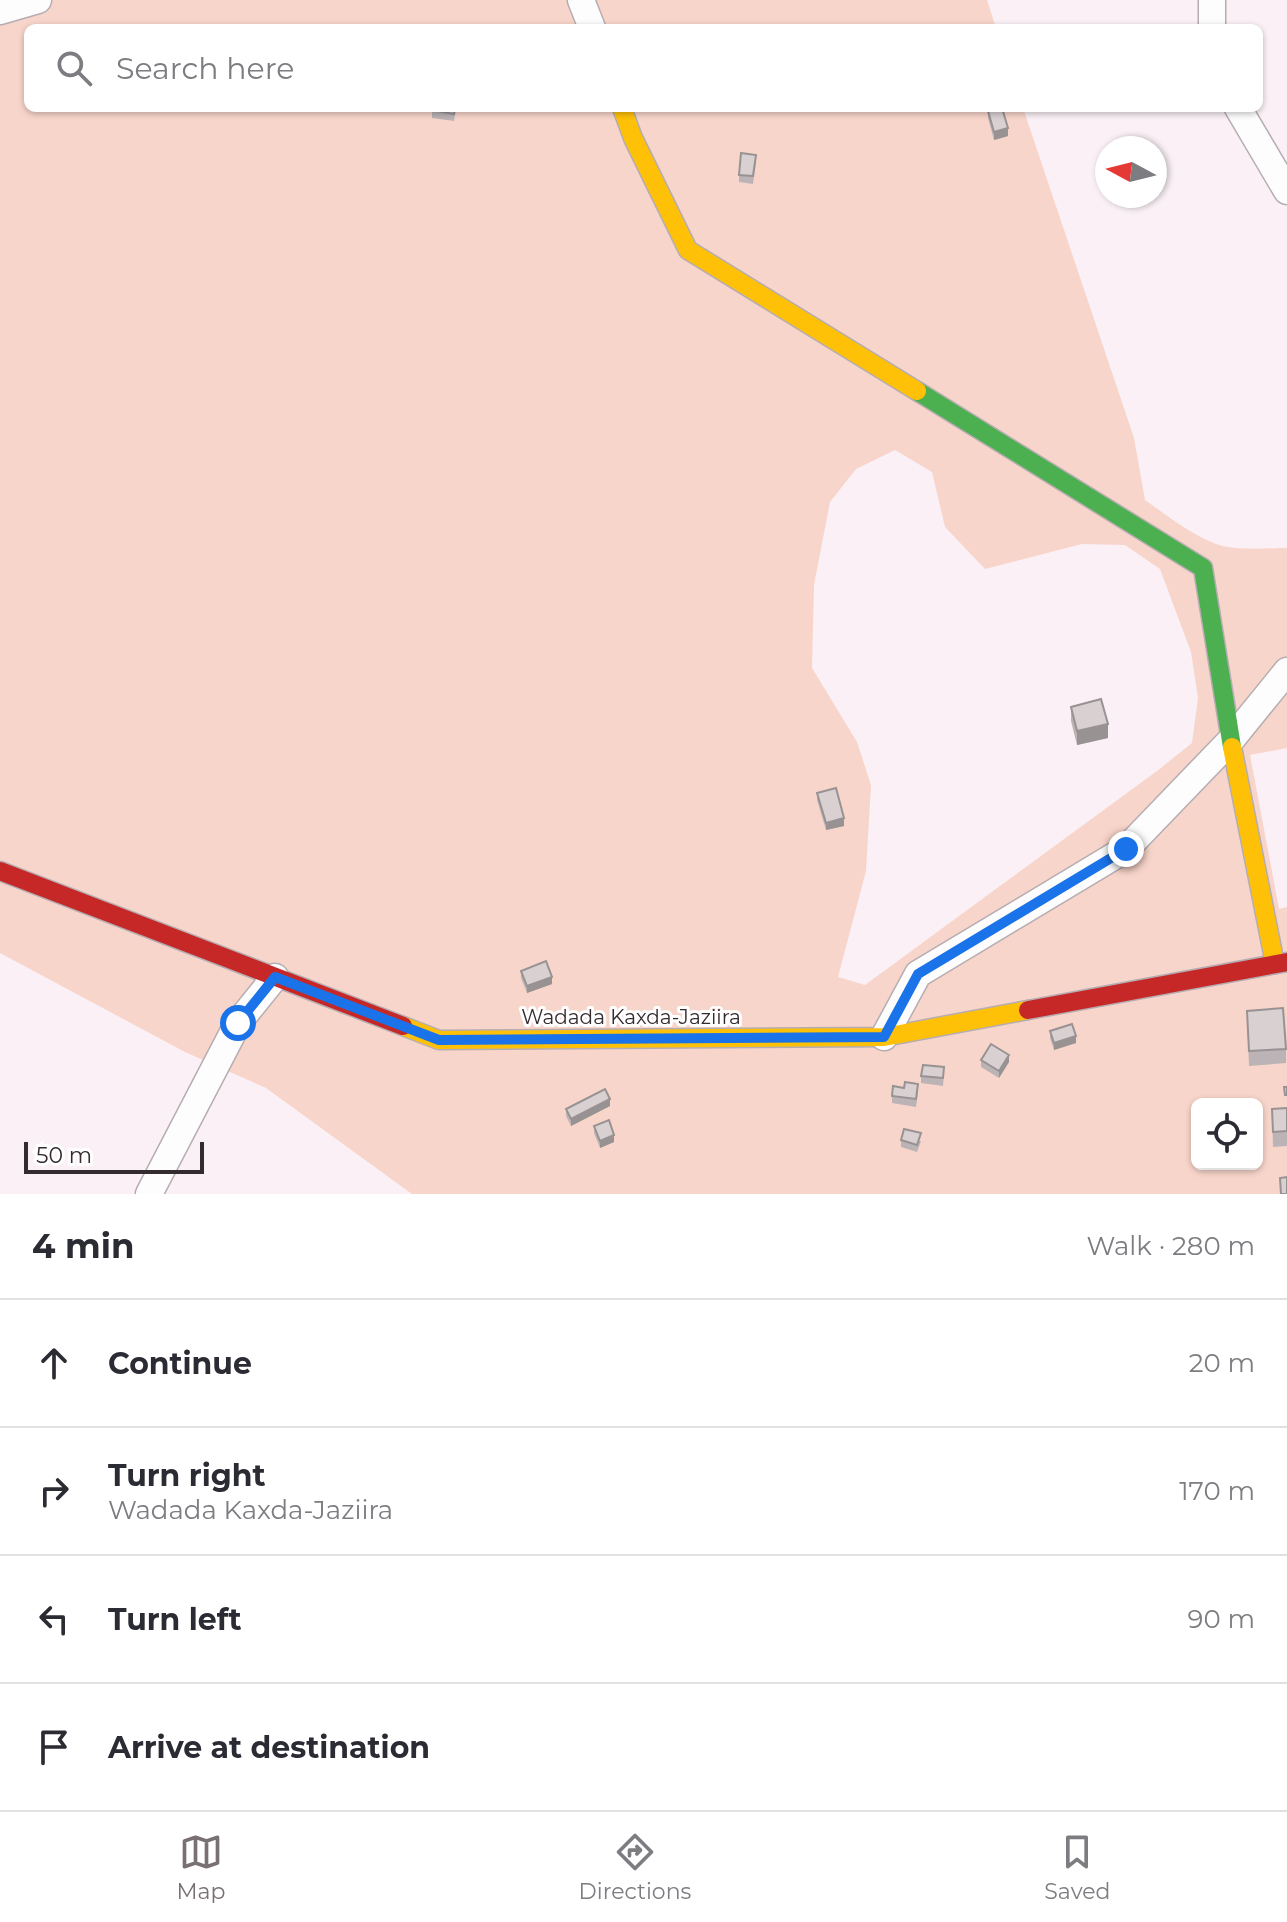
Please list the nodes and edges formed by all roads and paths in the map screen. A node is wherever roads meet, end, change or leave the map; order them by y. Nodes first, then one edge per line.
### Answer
1 (38, 0) edge
2 (581, 0) edge
3 (1212, 0) edge
4 (0, 11) edge
5 (590, 24) edge
6 (1212, 24) edge
7 (623, 112) edge
8 (1240, 112) edge
9 (1287, 191) edge
10 (1287, 671) edge
11 (1231, 740) junction
12 (0, 871) edge
13 (1281, 963) edge
14 (275, 977) junction
15 (884, 1037) junction
16 (149, 1194) edge

1 - 4 street
2 - 5 street
3 - 6 street
7 - 11 street
8 - 9 street
10 - 11 street
11 - 13 street
11 - 15 street
12 - 14 street, Wadada Kaxda-Jaziira
13 - 15 street, Wadada Kaxda-Jaziira
14 - 15 street, Wadada Kaxda-Jaziira
14 - 16 street

